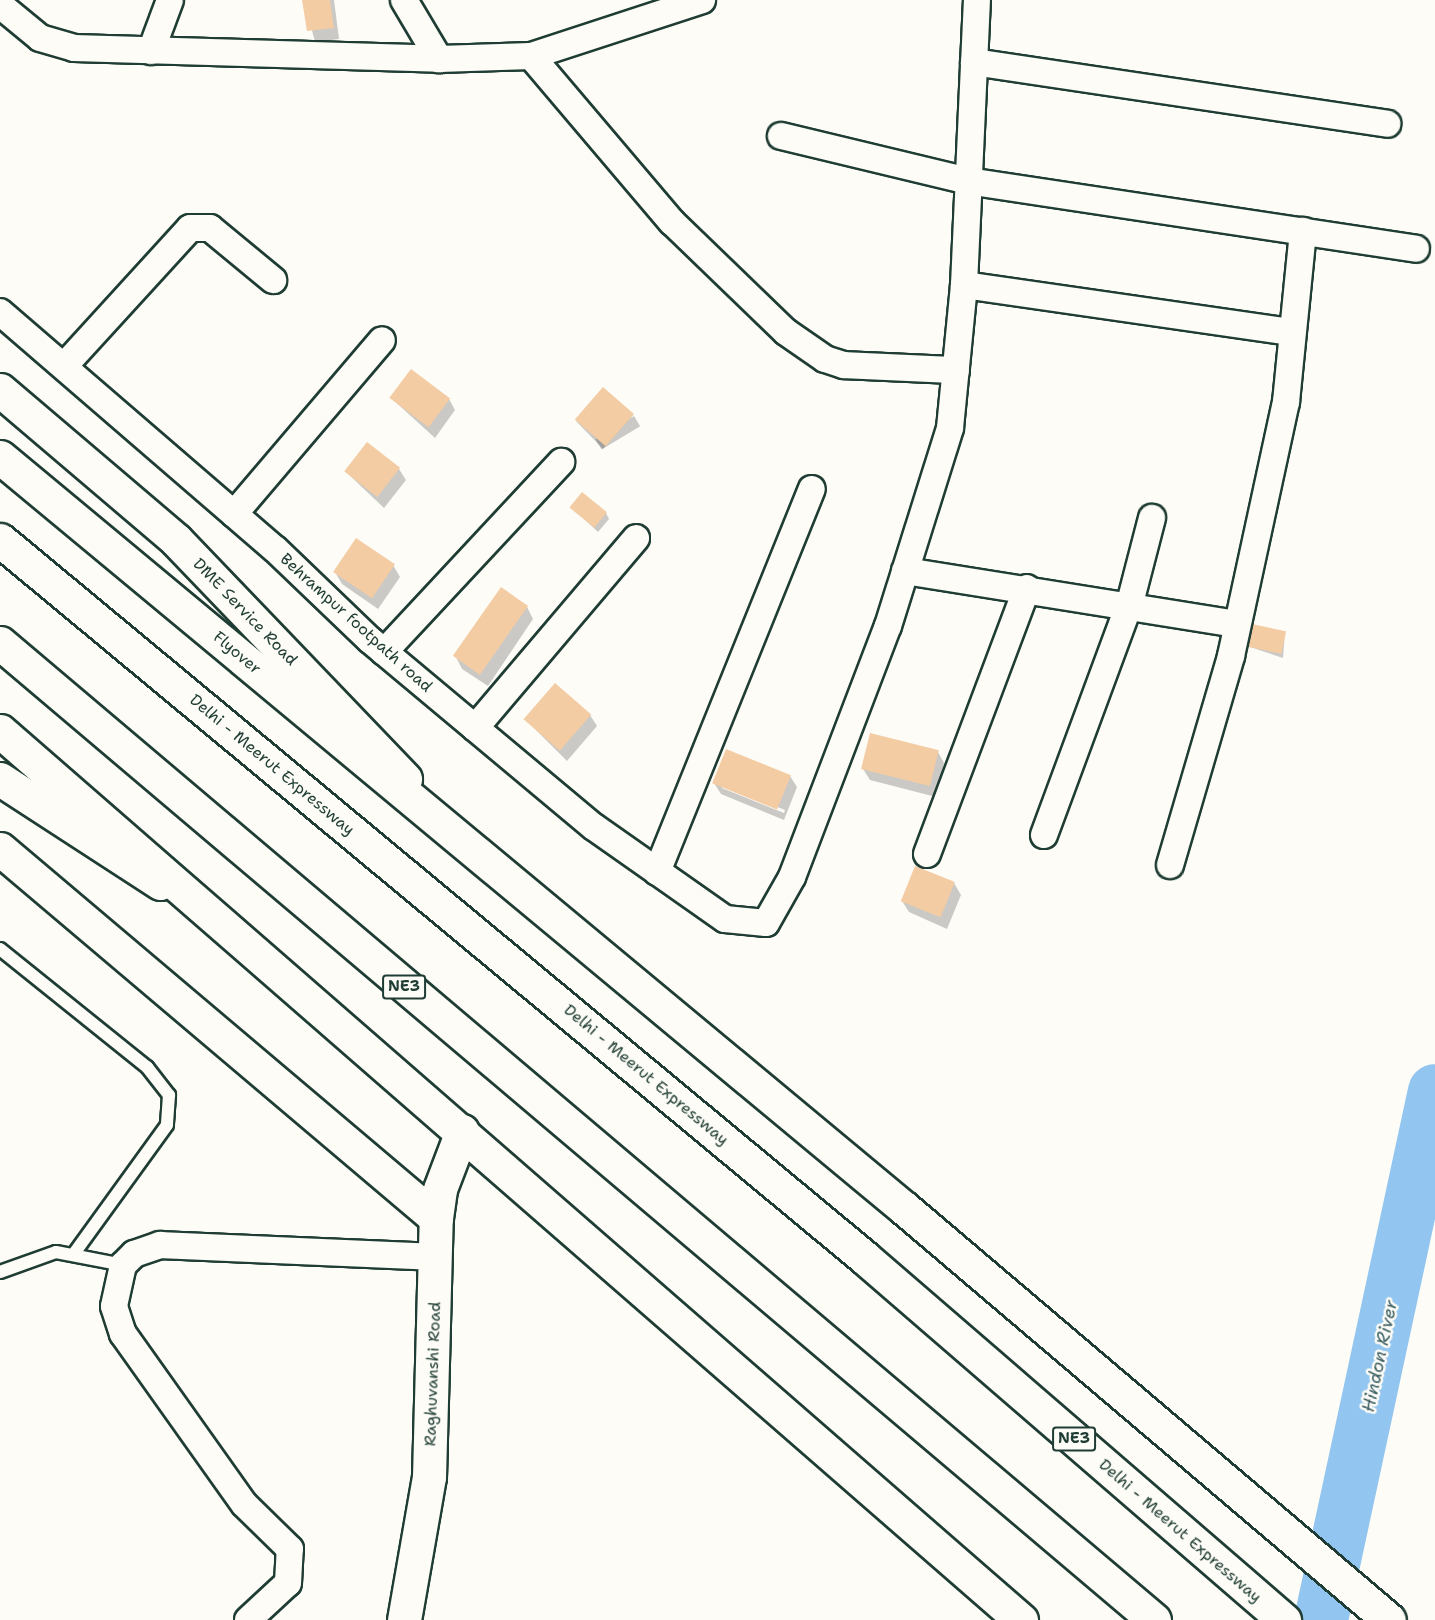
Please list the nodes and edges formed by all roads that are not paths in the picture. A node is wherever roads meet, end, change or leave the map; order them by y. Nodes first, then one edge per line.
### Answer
1 (170, 0) edge
2 (404, 0) edge
3 (702, 0) edge
4 (977, 0) edge
5 (0, 5) edge
6 (151, 51) junction
7 (531, 56) junction
8 (439, 59) junction
9 (974, 62) junction
10 (1387, 124) dead end
11 (781, 136) dead end
12 (968, 181) junction
13 (1303, 231) junction
14 (1416, 249) dead end
15 (273, 280) dead end
16 (964, 285) junction
17 (0, 312) edge
18 (1291, 332) junction
19 (382, 340) dead end
20 (65, 365) junction
21 (956, 370) junction
22 (0, 390) edge
23 (0, 457) edge
24 (561, 462) dead end
25 (812, 489) dead end
26 (234, 514) junction
27 (1152, 518) dead end
28 (636, 538) dead end
29 (0, 540) edge
30 (904, 571) junction
31 (1027, 588) junction
32 (1130, 603) junction
33 (1238, 624) junction
34 (0, 643) edge
35 (384, 652) junction
36 (475, 728) junction
37 (6, 736) edge
38 (0, 779) edge
39 (1044, 835) dead end
40 (0, 849) edge
41 (474, 850) junction
42 (927, 854) dead end
43 (1170, 865) dead end
44 (657, 872) junction
45 (220, 921) junction
46 (0, 949) edge
47 (462, 1131) junction
48 (436, 1218) junction
49 (75, 1252) junction
50 (436, 1257) junction
51 (123, 1265) junction
52 (0, 1272) edge
53 (248, 1620) edge
54 (404, 1620) edge
55 (1021, 1620) edge
56 (1154, 1620) edge
57 (1284, 1620) edge
58 (1389, 1620) edge

1 - 6 street
2 - 8 street
3 - 7 street
4 - 9 street
5 - 6 street
6 - 8 street
7 - 8 street
7 - 21 street
9 - 10 street
9 - 12 street
11 - 12 street
12 - 13 street
12 - 16 street
13 - 14 street
13 - 18 street
15 - 20 street
16 - 18 street
16 - 21 street
17 - 20 street, Behrampur footpath road
18 - 33 street
19 - 26 street
20 - 26 street, Behrampur footpath road
21 - 30 street
22 - 41 main road, DME Service Road
23 - 41 main road, Flyover
24 - 35 street
25 - 44 street
26 - 35 street, Behrampur footpath road
27 - 32 street
28 - 36 street
29 - 57 main road, Delhi - Meerut Expressway / NE3
30 - 31 street
30 - 44 street, Behrampur footpath road
31 - 32 street
31 - 42 street
32 - 33 street
32 - 39 street
33 - 43 street
34 - 56 main road, NE3
35 - 36 street, Behrampur footpath road
36 - 44 street, Behrampur footpath road
37 - 45 main road
38 - 45 main road
40 - 48 main road
41 - 58 main road
45 - 47 main road
46 - 49 lane
47 - 48 main road, Raghuvanshi Road
47 - 55 main road
48 - 50 main road, Raghuvanshi Road
49 - 51 lane
49 - 52 lane
50 - 51 street
50 - 54 main road, Raghuvanshi Road
51 - 53 street

